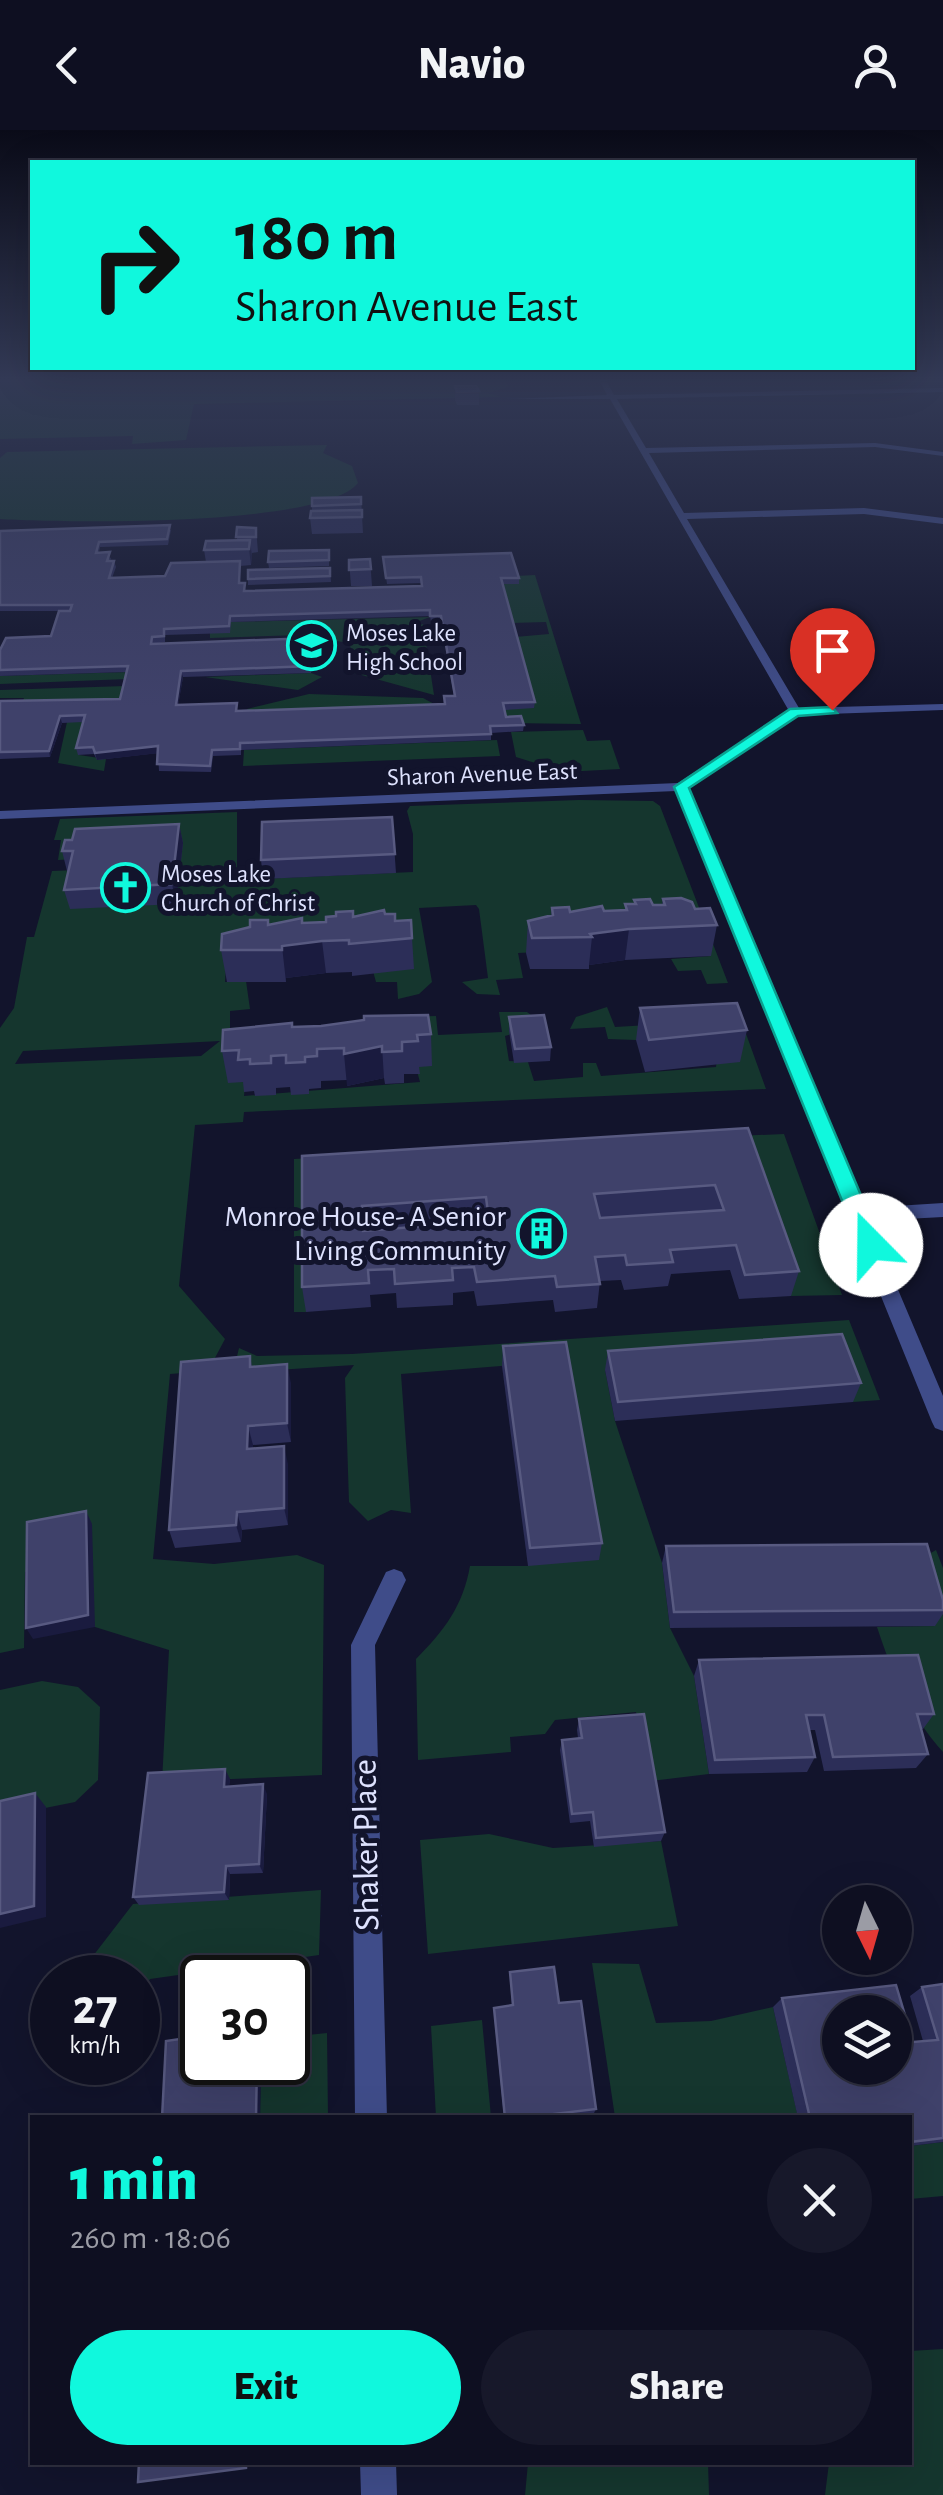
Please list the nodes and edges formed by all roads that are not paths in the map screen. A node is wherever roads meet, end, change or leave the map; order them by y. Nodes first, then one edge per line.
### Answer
1 (665, 488) edge
2 (682, 516) junction
3 (943, 522) edge
4 (943, 706) edge
5 (795, 712) junction
6 (681, 787) junction
7 (0, 815) edge
8 (943, 1210) edge
9 (858, 1215) junction
10 (943, 1422) edge
11 (394, 1580) dead end
12 (371, 2115) edge
13 (378, 2465) edge
14 (378, 2495) edge

1 - 2 street
2 - 3 street
2 - 5 street
4 - 5 street
5 - 6 street
6 - 7 street, Sharon Avenue East
6 - 9 street
8 - 9 street
9 - 10 street
11 - 12 street, Shaker Place
13 - 14 street

